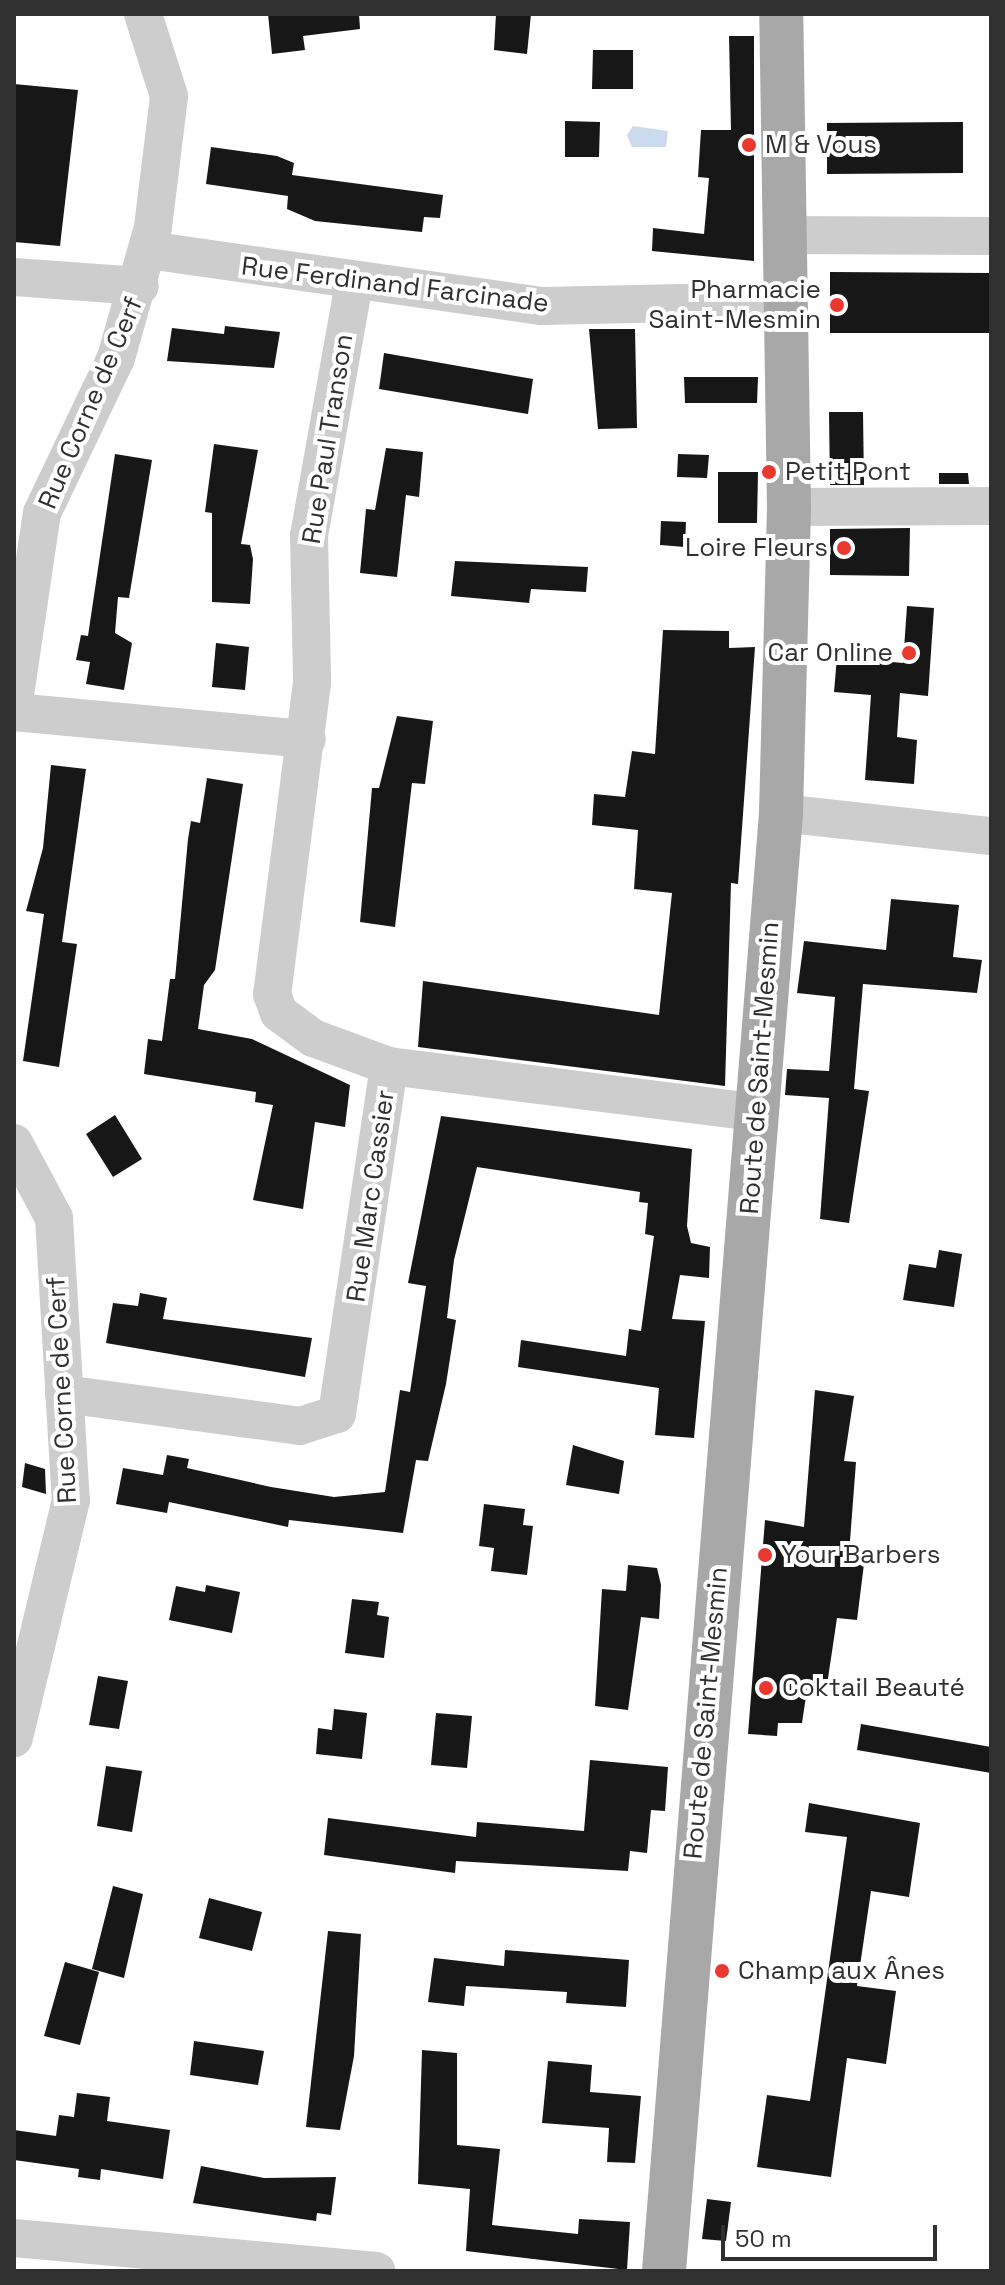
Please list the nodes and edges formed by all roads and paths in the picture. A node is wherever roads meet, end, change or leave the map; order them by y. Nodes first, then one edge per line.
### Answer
1 (143, 14) edge
2 (781, 14) edge
3 (785, 235) junction
4 (991, 236) edge
5 (144, 268) junction
6 (14, 277) edge
7 (354, 283) junction
8 (787, 301) junction
9 (991, 506) edge
10 (789, 507) junction
11 (18, 642) edge
12 (14, 702) edge
13 (14, 712) edge
14 (307, 739) junction
15 (781, 813) junction
16 (991, 836) edge
17 (389, 1066) junction
18 (755, 1112) junction
19 (14, 1143) edge
20 (64, 1394) junction
21 (14, 1738) edge
22 (14, 2238) edge
23 (376, 2271) edge
24 (664, 2271) edge

1 - 5 street, Rue Corne de Cerf
2 - 3 main road, Route de Saint-Mesmin
3 - 4 street
3 - 8 main road, Route de Saint-Mesmin
5 - 6 street, Rue Ferdinand Farcinade
5 - 7 street, Rue Ferdinand Farcinade
5 - 11 street, Rue Corne de Cerf
7 - 8 street, Rue Ferdinand Farcinade
7 - 14 street, Rue Paul Transon
8 - 10 main road, Route de Saint-Mesmin
9 - 10 street
10 - 15 main road, Route de Saint-Mesmin
11 - 12 street, Rue Corne de Cerf
13 - 14 street
14 - 17 street, Rue Paul Transon
15 - 16 street
15 - 18 main road, Route de Saint-Mesmin
17 - 18 street, Rue Marc Cassier
17 - 20 street, Rue Marc Cassier
18 - 24 main road, Route de Saint-Mesmin
19 - 20 street, Rue Corne de Cerf
20 - 21 street, Rue Corne de Cerf
22 - 23 street

